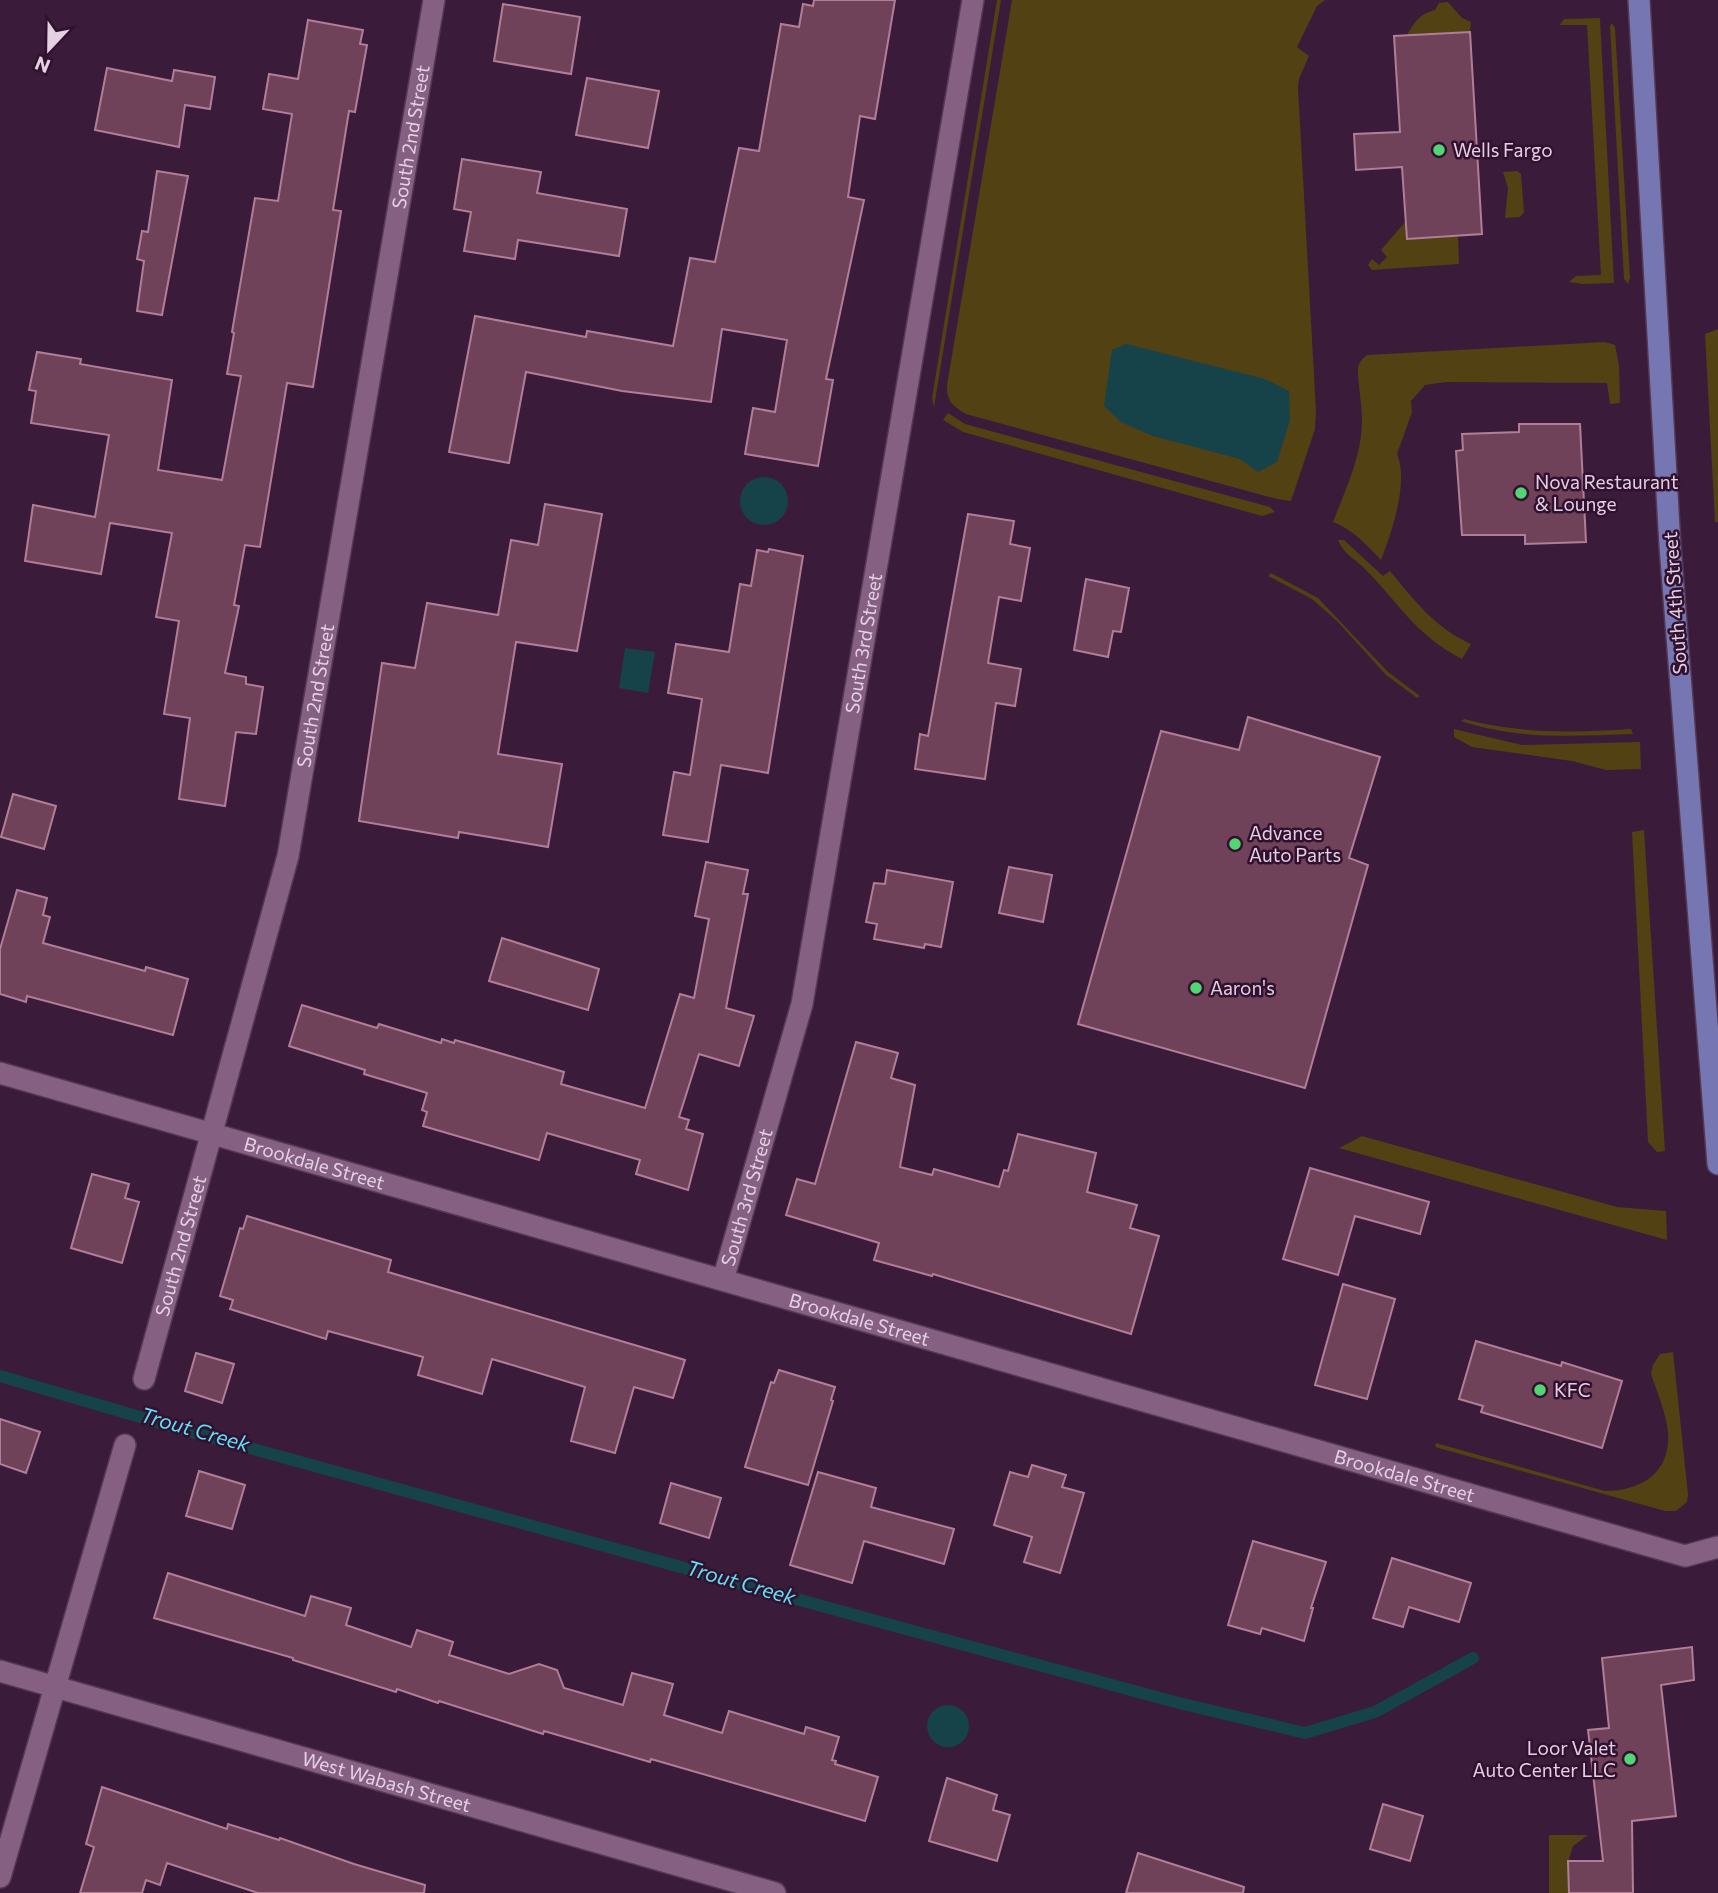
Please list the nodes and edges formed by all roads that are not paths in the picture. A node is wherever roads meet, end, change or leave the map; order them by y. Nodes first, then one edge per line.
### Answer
1 (434, 0) edge
2 (973, 0) edge
3 (1639, 0) edge
4 (0, 1073) edge
5 (211, 1133) junction
6 (1718, 1164) edge
7 (723, 1280) junction
8 (144, 1379) dead end
9 (125, 1445) dead end
10 (1718, 1547) edge
11 (0, 1671) edge
12 (54, 1687) junction
13 (0, 1877) edge
14 (775, 1893) edge

1 - 5 street, South 2nd Street
2 - 7 street, South 3rd Street
3 - 6 main road, South 4th Street
4 - 5 street, Brookdale Street
5 - 7 street, Brookdale Street
5 - 8 street, South 2nd Street
7 - 10 street, Brookdale Street
9 - 12 street
11 - 12 street, West Wabash Street
12 - 13 street
12 - 14 street, West Wabash Street

